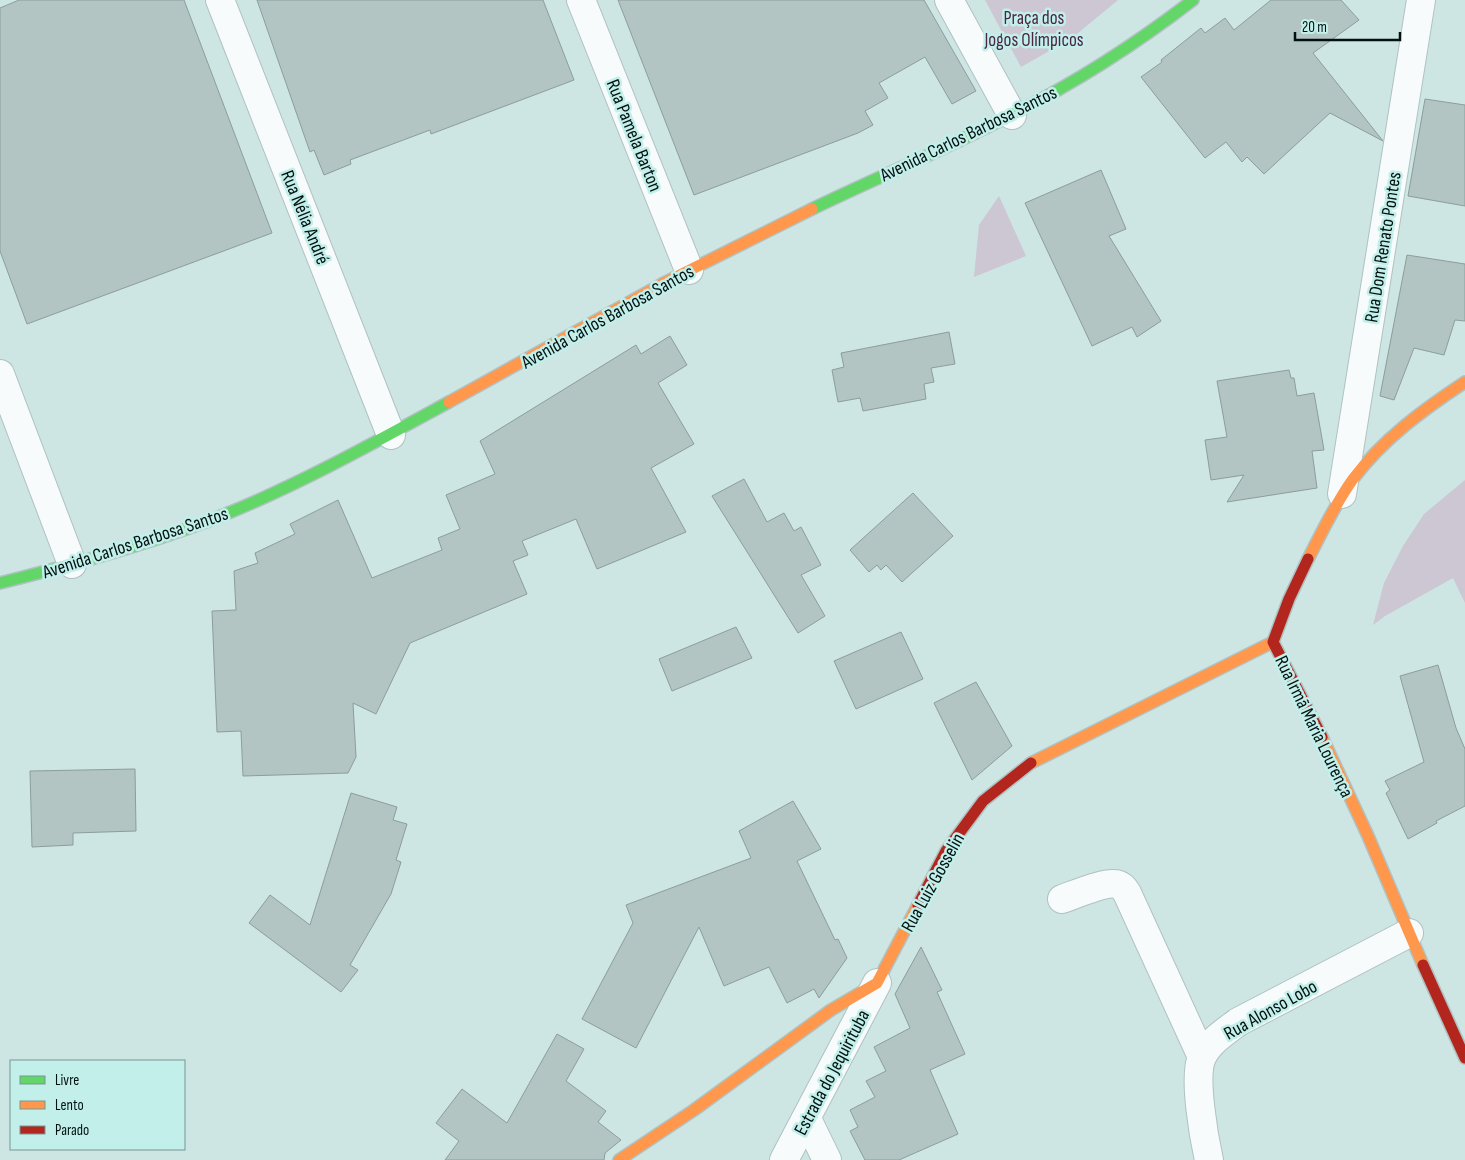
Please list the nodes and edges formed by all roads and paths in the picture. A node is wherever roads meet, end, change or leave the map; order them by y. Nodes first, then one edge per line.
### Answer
1 (220, 0) edge
2 (580, 0) edge
3 (949, 0) edge
4 (1193, 0) edge
5 (1421, 0) edge
6 (1012, 115) junction
7 (689, 270) junction
8 (0, 374) edge
9 (1465, 382) edge
10 (391, 435) junction
11 (1342, 494) junction
12 (72, 564) junction
13 (0, 583) edge
14 (1273, 642) junction
15 (1062, 899) dead end
16 (1409, 933) junction
17 (877, 983) junction
18 (1202, 1057) junction
19 (1465, 1058) edge
20 (807, 1119) junction
21 (619, 1160) edge
22 (784, 1160) edge
23 (827, 1160) edge
24 (1209, 1160) edge

1 - 10 street, Rua Nélia André
2 - 7 street, Rua Pamela Barton
3 - 6 street
4 - 6 street, Avenida Carlos Barbosa Santos
5 - 11 street, Rua Dom Renato Pontes
6 - 7 street, Avenida Carlos Barbosa Santos
7 - 10 street, Avenida Carlos Barbosa Santos
8 - 12 street
9 - 11 street, Rua Irmã Maria Lourença
10 - 12 street, Avenida Carlos Barbosa Santos
11 - 14 street, Rua Irmã Maria Lourença
12 - 13 street, Avenida Carlos Barbosa Santos
14 - 16 street, Rua Irmã Maria Lourença
14 - 17 street, Rua Luiz Gosselin
15 - 18 street
16 - 18 street, Rua Alonso Lobo
16 - 19 street, Rua Irmã Maria Lourença
17 - 20 street, Estrada do Jequirituba
17 - 21 street
18 - 24 street
20 - 22 street, Estrada do Jequirituba
20 - 23 street

